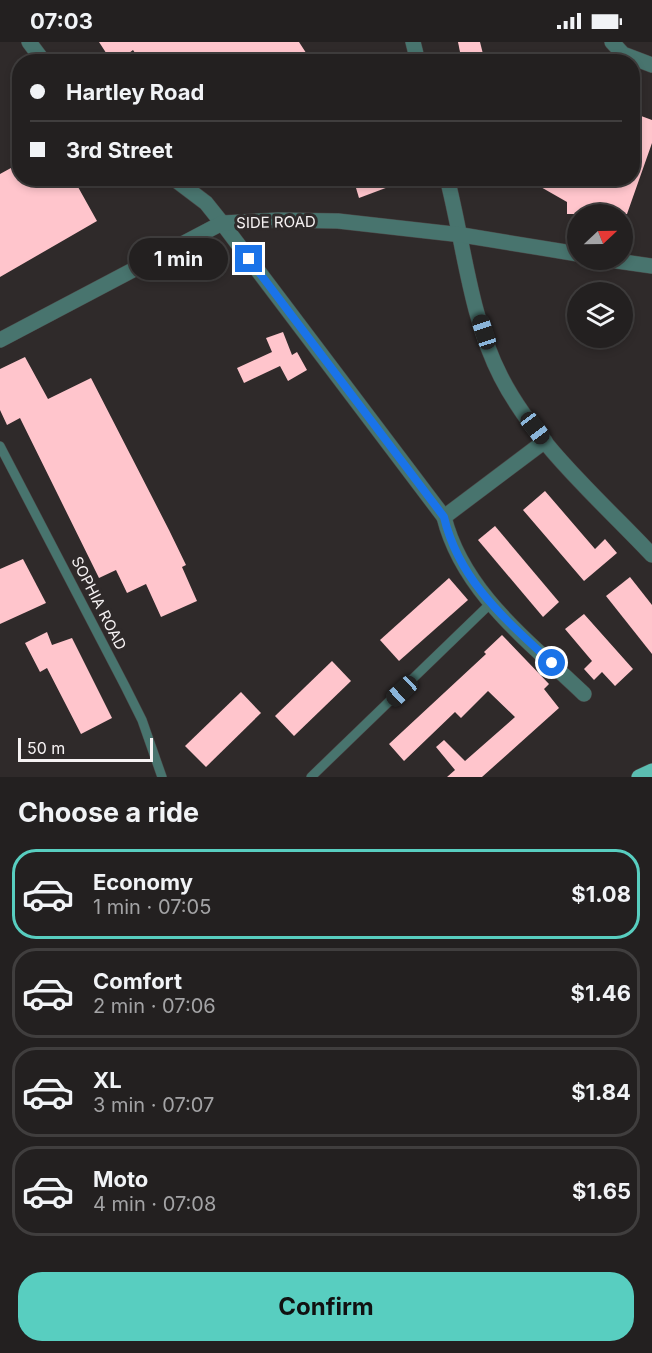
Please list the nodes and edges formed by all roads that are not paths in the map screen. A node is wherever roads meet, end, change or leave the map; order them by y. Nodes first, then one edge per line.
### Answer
1 (612, 42) edge
2 (623, 54) edge
3 (184, 186) edge
4 (449, 186) edge
5 (222, 224) junction
6 (462, 235) junction
7 (567, 252) edge
8 (633, 263) edge
9 (652, 266) edge
10 (0, 340) edge
11 (545, 441) junction
12 (0, 446) edge
13 (444, 517) junction
14 (652, 555) edge
15 (491, 603) junction
16 (584, 694) dead end
17 (652, 771) edge
18 (162, 777) edge
19 (311, 777) edge
20 (639, 777) edge

1 - 2 street
3 - 5 street
4 - 6 street
5 - 6 street, SIDE ROAD
5 - 10 street, SIDE ROAD
5 - 13 street
6 - 7 street, SIDE ROAD
6 - 11 street
8 - 9 street
11 - 13 street
11 - 14 street
12 - 18 lane, SOPHIA ROAD
13 - 15 street
15 - 16 street
15 - 19 lane
17 - 20 main road

